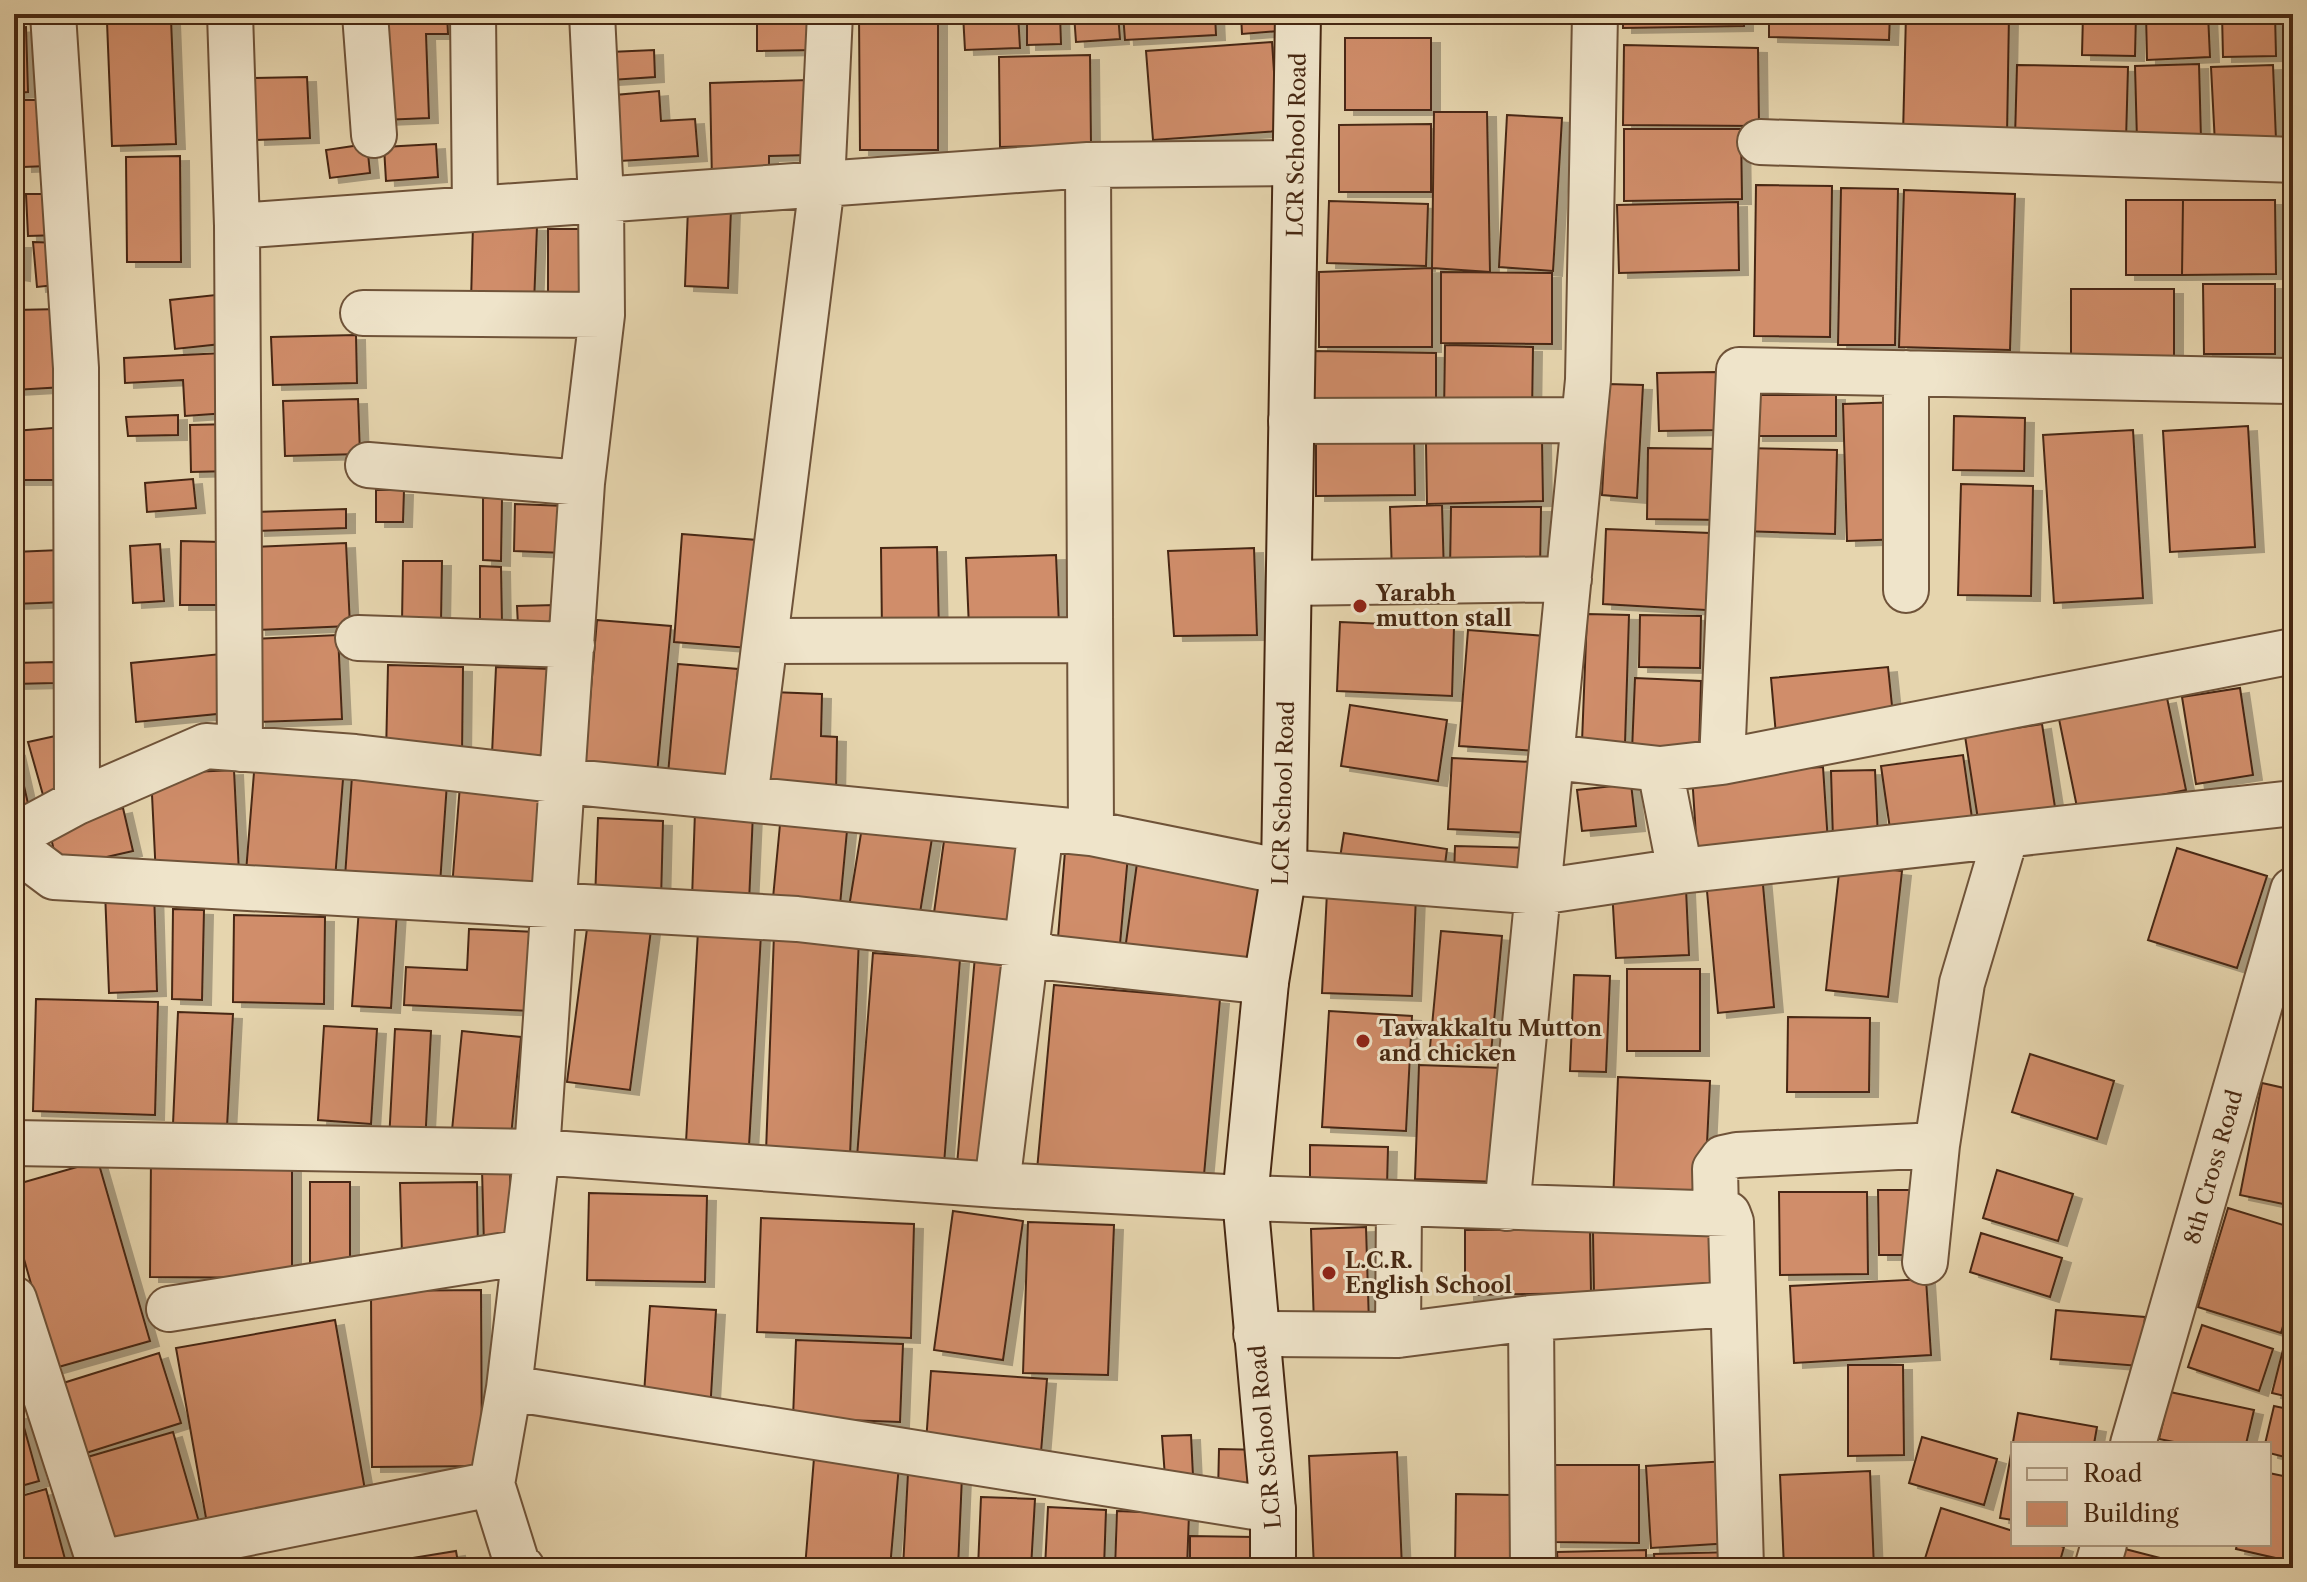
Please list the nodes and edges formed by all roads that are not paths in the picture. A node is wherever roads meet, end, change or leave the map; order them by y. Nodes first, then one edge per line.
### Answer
1 (53, 14) edge
2 (230, 14) edge
3 (365, 14) edge
4 (473, 14) edge
5 (592, 14) edge
6 (830, 14) edge
7 (1298, 14) edge
8 (1595, 14) edge
9 (374, 135) dead end
10 (1760, 142) dead end
11 (2293, 160) edge
12 (1295, 163) junction
13 (1088, 165) junction
14 (822, 184) junction
15 (601, 199) junction
16 (475, 209) junction
17 (237, 226) junction
18 (363, 313) dead end
19 (602, 315) junction
20 (1906, 373) junction
21 (2293, 381) edge
22 (1584, 420) junction
23 (1291, 421) junction
24 (368, 465) dead end
25 (582, 483) junction
26 (1569, 579) junction
27 (1289, 583) junction
28 (1906, 590) dead end
29 (358, 638) dead end
30 (1090, 640) junction
31 (765, 641) junction
32 (572, 645) junction
33 (2293, 651) edge
34 (240, 749) junction
35 (1552, 757) junction
36 (1722, 762) junction
37 (1660, 769) junction
38 (563, 781) junction
39 (745, 799) junction
40 (77, 802) junction
41 (2293, 803) edge
42 (1041, 828) junction
43 (1091, 833) junction
44 (2006, 835) junction
45 (14, 836) edge
46 (14, 847) edge
47 (1680, 871) junction
48 (1284, 872) junction
49 (2293, 890) edge
50 (1539, 892) junction
51 (554, 906) junction
52 (1027, 945) junction
53 (1266, 982) junction
54 (2278, 1000) edge
55 (14, 1143) edge
56 (1937, 1145) junction
57 (537, 1152) junction
58 (997, 1185) junction
59 (1245, 1198) junction
60 (1399, 1204) junction
61 (1507, 1208) junction
62 (1716, 1213) junction
63 (525, 1252) junction
64 (1925, 1262) dead end
65 (14, 1299) edge
66 (1733, 1304) junction
67 (169, 1309) dead end
68 (1531, 1318) junction
69 (1256, 1334) junction
70 (1398, 1335) junction
71 (509, 1388) junction
72 (2134, 1442) edge
73 (492, 1484) junction
74 (1273, 1510) junction
75 (2103, 1546) edge
76 (100, 1566) edge
77 (522, 1568) edge
78 (1273, 1568) edge
79 (1533, 1568) edge
80 (1741, 1568) edge
81 (2097, 1568) edge

1 - 40 street
2 - 17 street
3 - 9 street
4 - 16 street
5 - 15 street
6 - 14 street
7 - 12 street, LCR School Road
8 - 22 street
10 - 11 street
12 - 13 street
12 - 23 street, LCR School Road
13 - 14 street
13 - 30 street
14 - 15 street
14 - 31 street
15 - 16 street
15 - 19 street
16 - 17 street
17 - 34 street
18 - 19 street
19 - 25 street
20 - 21 street
20 - 28 street
20 - 36 street
22 - 23 street
22 - 26 street
23 - 27 street, LCR School Road
24 - 25 street
25 - 32 street
26 - 27 street
26 - 35 street
27 - 48 street, LCR School Road
29 - 32 street
30 - 31 street
30 - 43 street
31 - 39 street
32 - 38 street
33 - 36 street
34 - 38 street
34 - 40 street
35 - 37 street
35 - 50 street
36 - 37 street
37 - 47 street
38 - 39 street
38 - 51 street
39 - 42 street
40 - 45 street
41 - 44 street
42 - 43 street
42 - 52 street
43 - 48 street
44 - 47 street
44 - 56 street
46 - 51 street
47 - 50 street
48 - 50 street
48 - 53 street, LCR School Road
49 - 54 street, 8th Cross Road
50 - 61 street
51 - 52 street
51 - 57 street
52 - 53 street
52 - 58 street
53 - 59 street, LCR School Road
54 - 72 street, 8th Cross Road
55 - 57 street
56 - 62 street
56 - 64 street
57 - 58 street
57 - 63 street
58 - 59 street
59 - 60 street
59 - 69 street, LCR School Road
60 - 61 street
60 - 70 street
61 - 62 street
62 - 66 street
63 - 67 street
63 - 71 street
65 - 76 street
66 - 68 street
66 - 80 street
68 - 70 street
68 - 79 street
69 - 70 street
69 - 74 street, LCR School Road
71 - 73 street
71 - 74 street
73 - 76 street
73 - 77 street
74 - 78 street, LCR School Road
75 - 81 street

